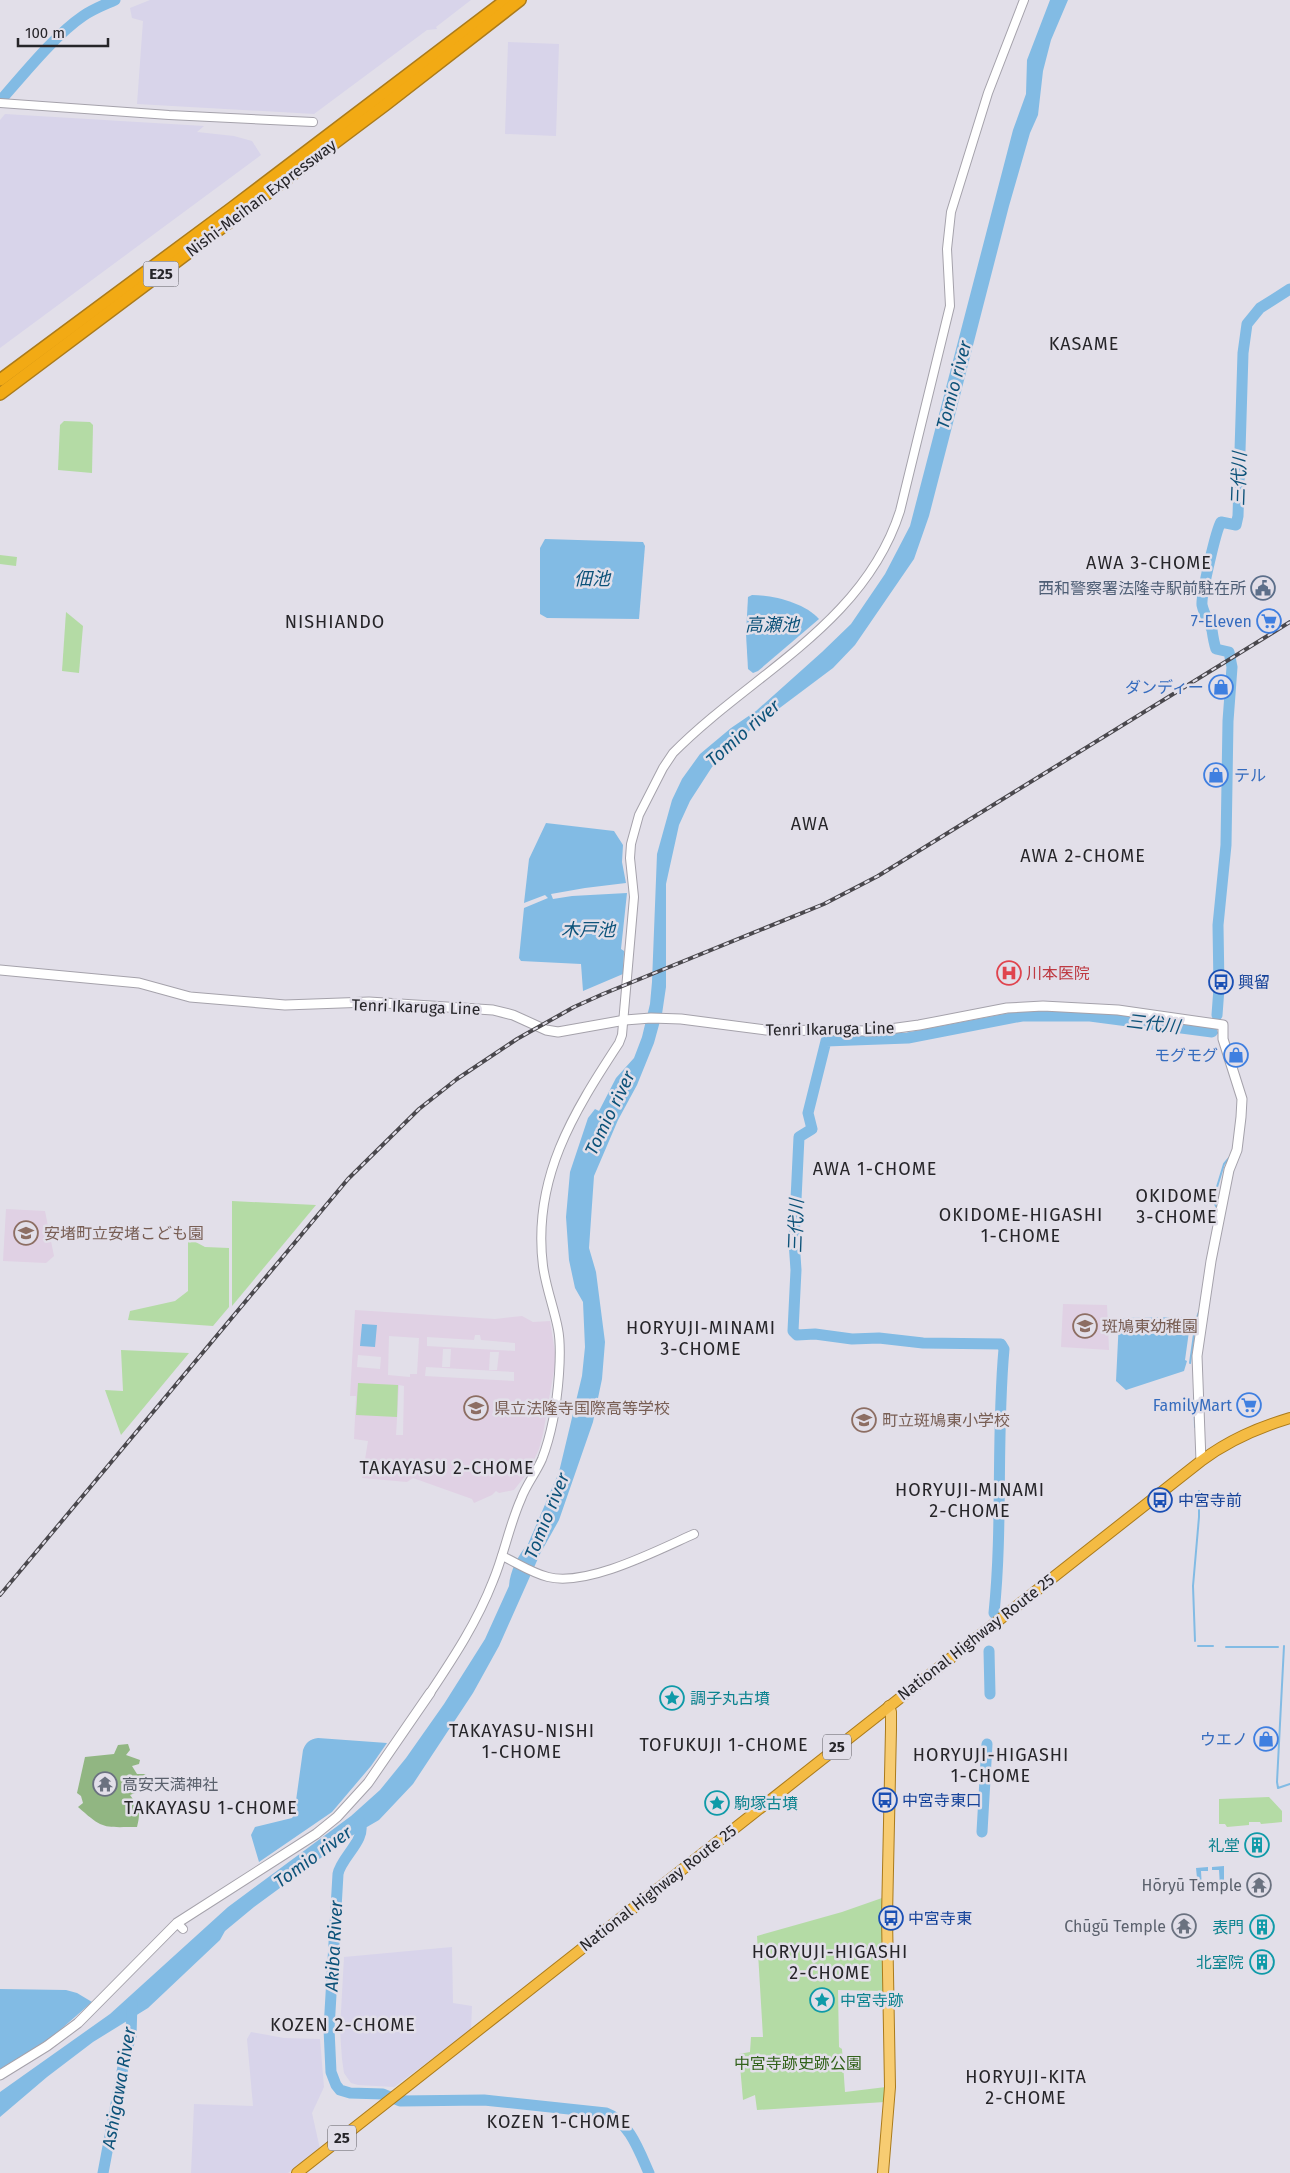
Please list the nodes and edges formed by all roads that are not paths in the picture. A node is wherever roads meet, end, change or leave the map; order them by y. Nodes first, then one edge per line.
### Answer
1 (1024, 0) edge
2 (514, 1) edge
3 (0, 103) edge
4 (313, 122) dead end
5 (318, 149) junction
6 (0, 380) edge
7 (0, 394) edge
8 (0, 970) edge
9 (629, 1019) junction
10 (1290, 1418) edge
11 (1201, 1460) junction
12 (694, 1534) dead end
13 (504, 1557) junction
14 (430, 1693) joint
15 (889, 1706) junction
16 (0, 2075) edge
17 (297, 2173) edge
18 (883, 2173) edge

1 - 9 street
2 - 5 highway, Nishi-Meihan Expressway / E25
3 - 4 street
5 - 6 highway, Nishi-Meihan Expressway / E25
5 - 7 highway, Nishi-Meihan Expressway / E25
8 - 9 main road, Tenri Ikaruga Line
9 - 11 main road, Tenri Ikaruga Line
9 - 13 street
10 - 11 highway, National Highway Route 25 / 25
11 - 15 highway, National Highway Route 25 / 25
12 - 13 street
13 - 14 street
14 - 16 main road
15 - 17 highway, National Highway Route 25 / 25
15 - 18 main road

